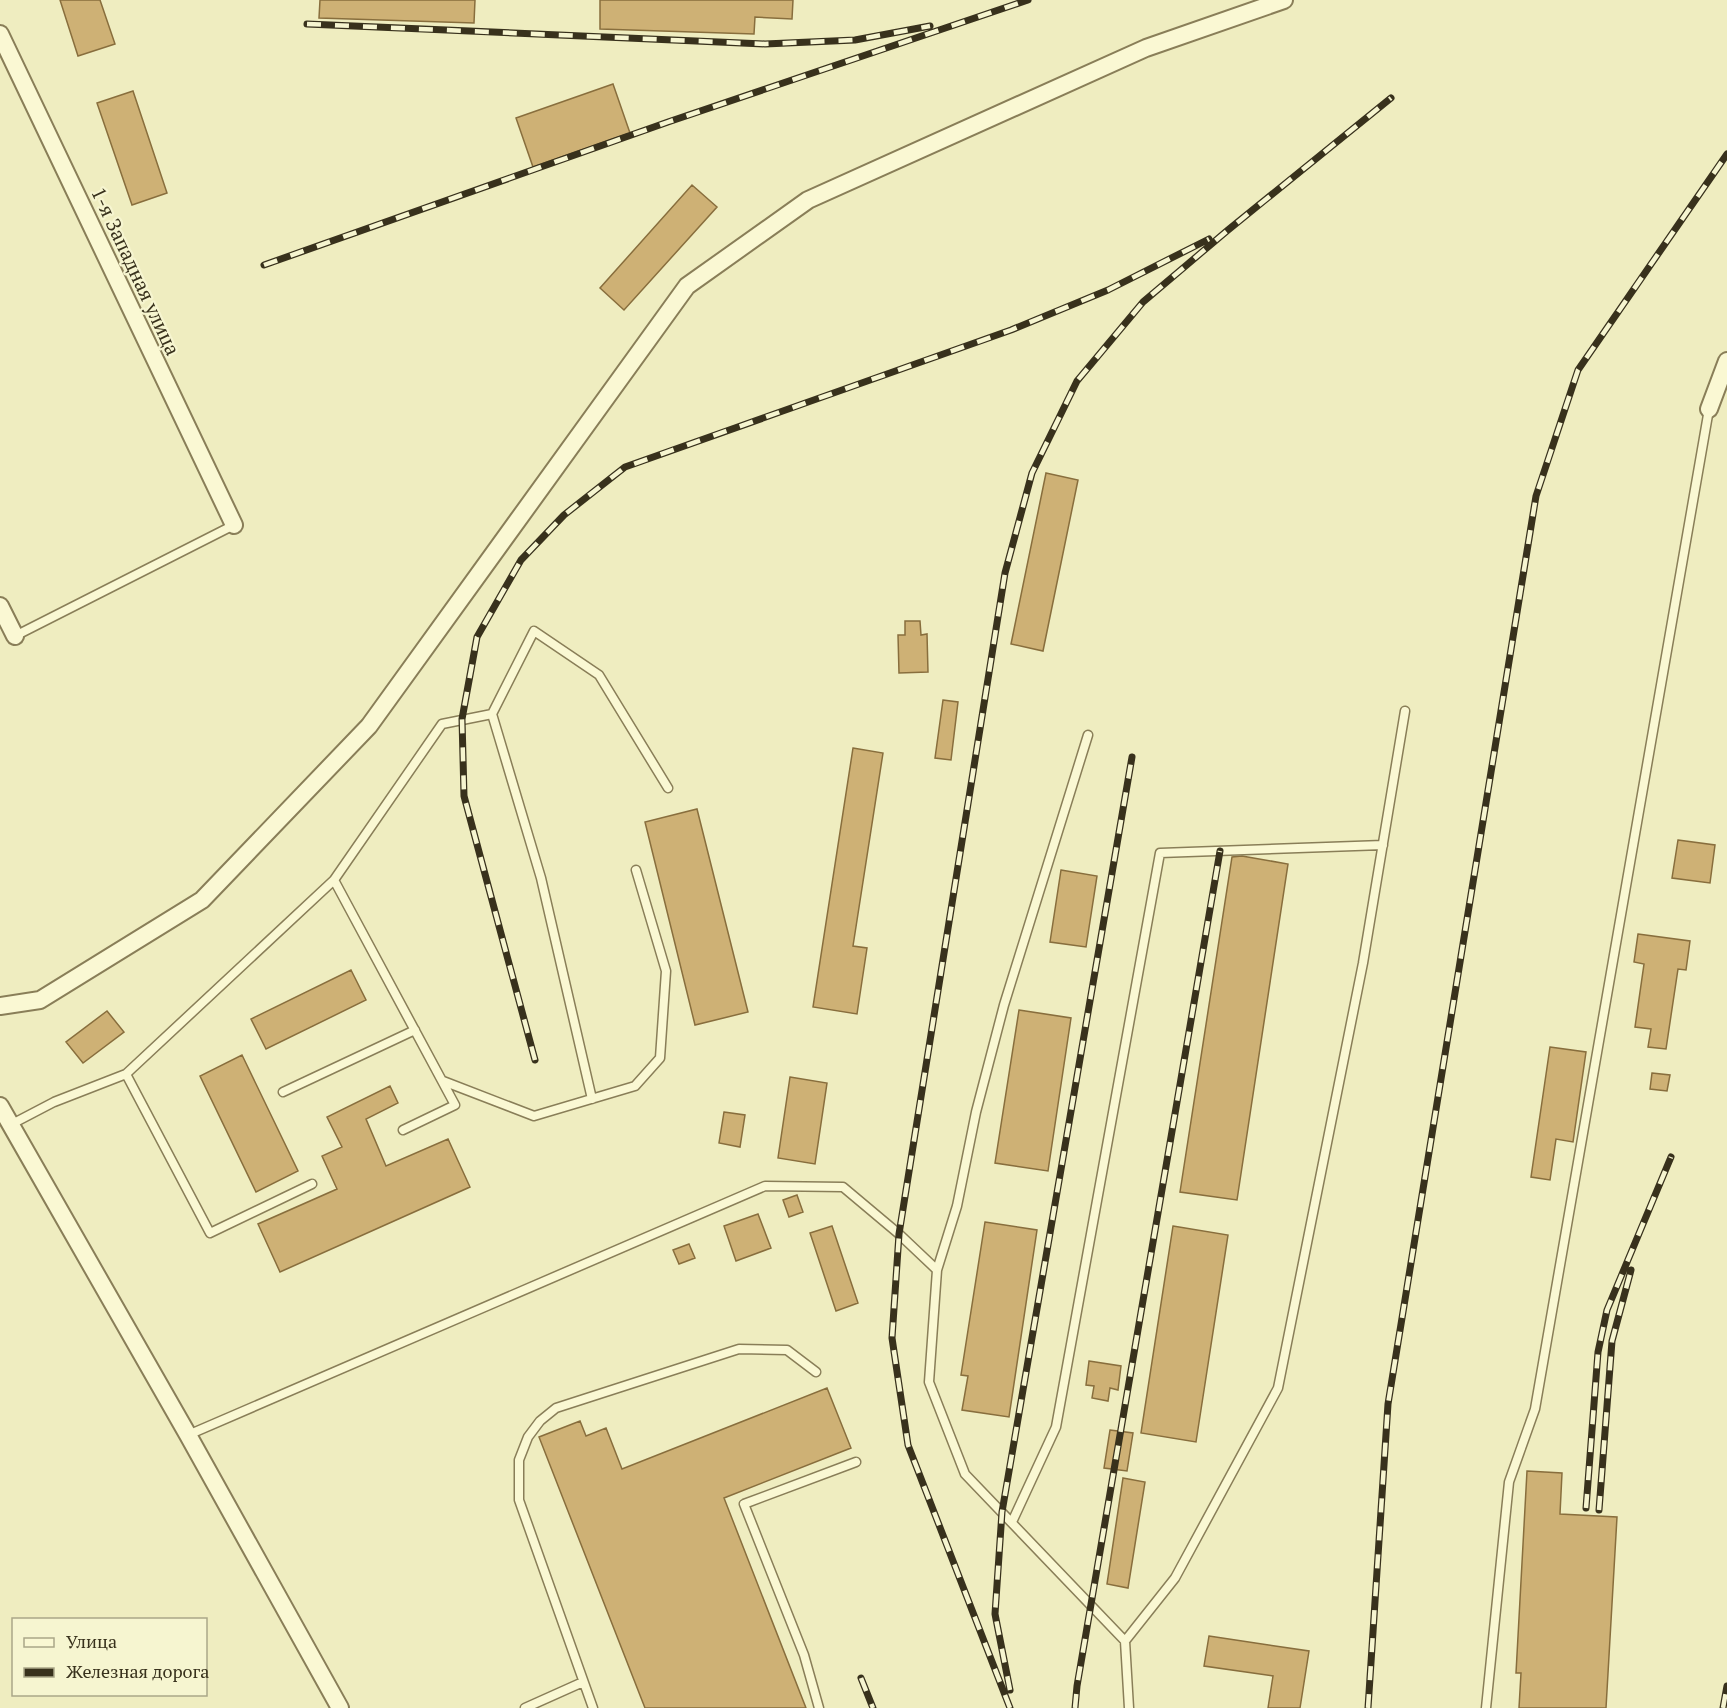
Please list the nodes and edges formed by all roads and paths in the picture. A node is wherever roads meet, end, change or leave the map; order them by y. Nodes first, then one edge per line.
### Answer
1 (1284, 0) edge
2 (0, 34) edge
3 (1727, 361) edge
4 (1709, 410) joint
5 (234, 525) joint
6 (0, 606) edge
7 (15, 636) joint
8 (1405, 711) dead end
9 (492, 714) junction
10 (1088, 735) dead end
11 (668, 788) dead end
12 (1383, 845) junction
13 (636, 870) dead end
14 (334, 880) junction
15 (0, 1006) edge
16 (415, 1030) junction
17 (126, 1074) junction
18 (443, 1081) junction
19 (283, 1092) dead end
20 (592, 1099) junction
21 (0, 1106) edge
22 (10, 1125) junction
23 (403, 1130) dead end
24 (312, 1184) dead end
25 (937, 1270) junction
26 (816, 1372) dead end
27 (188, 1435) junction
28 (856, 1462) dead end
29 (1012, 1522) junction
30 (1125, 1641) junction
31 (583, 1682) junction
32 (340, 1708) edge
33 (525, 1708) edge
34 (592, 1708) edge
35 (819, 1708) edge
36 (1129, 1708) edge
37 (1486, 1708) edge

1 - 15 street
2 - 5 street, 1-я Западная улица
3 - 4 street
4 - 37 lane
5 - 7 lane
6 - 7 street
8 - 12 lane
9 - 11 lane
9 - 14 lane
9 - 20 lane
10 - 25 lane
12 - 29 lane
12 - 30 lane
13 - 20 lane
14 - 16 lane
14 - 17 lane
16 - 18 lane
16 - 19 lane
17 - 22 lane
17 - 24 lane
18 - 20 lane
18 - 23 lane
21 - 22 street
22 - 27 street
25 - 27 lane
25 - 29 lane
26 - 31 lane
27 - 32 street
28 - 35 lane
29 - 30 lane
30 - 36 lane
31 - 33 lane
31 - 34 lane

